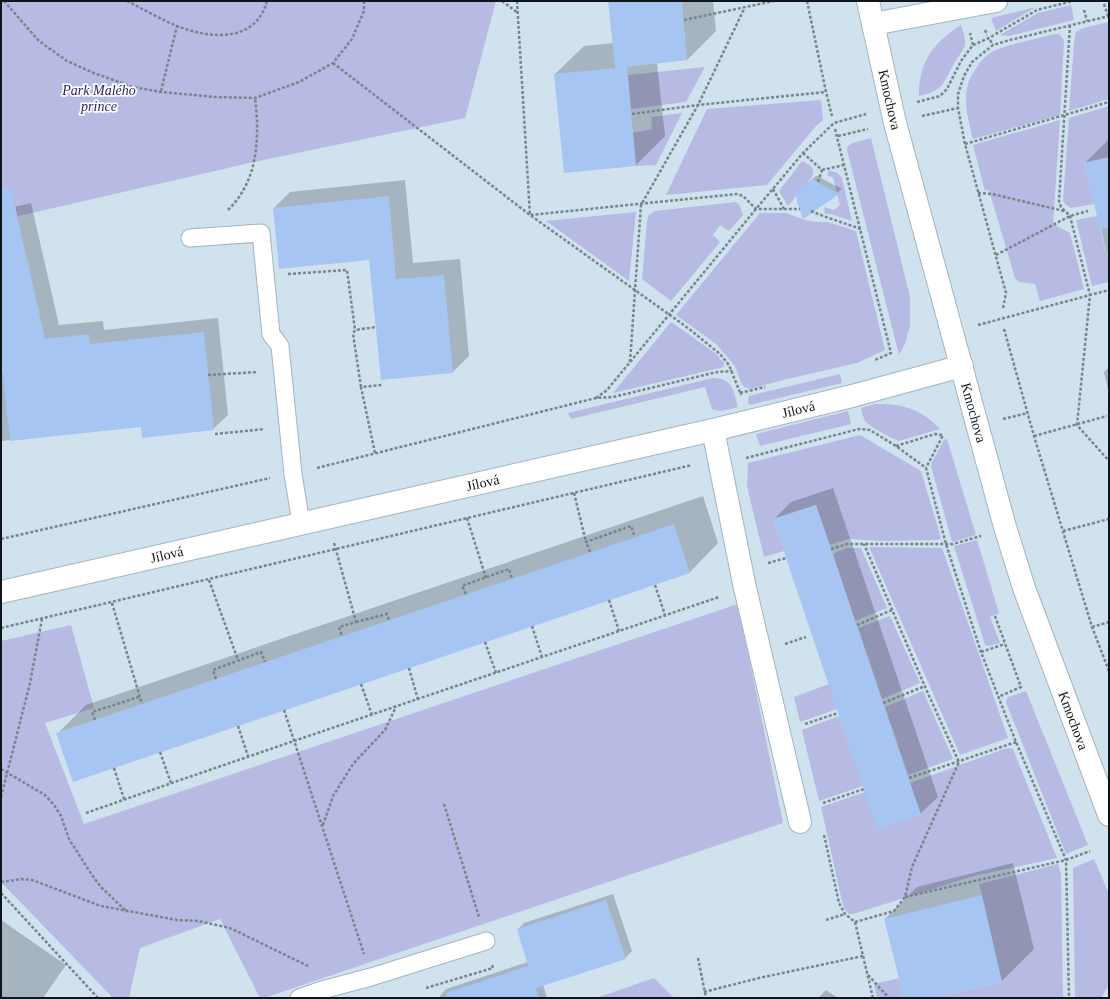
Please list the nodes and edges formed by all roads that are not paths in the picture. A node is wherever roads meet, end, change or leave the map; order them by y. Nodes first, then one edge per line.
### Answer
1 (868, 1) edge
2 (996, 1) edge
3 (873, 24) junction
4 (190, 238) dead end
5 (962, 366) junction
6 (713, 430) junction
7 (301, 523) junction
8 (1, 592) edge
9 (1109, 815) edge
10 (800, 822) dead end
11 (486, 941) road end
12 (299, 998) edge

1 - 3 street, Kmochova
2 - 3 street
3 - 5 street, Kmochova
4 - 7 lane
5 - 6 street, Jílová
5 - 9 street, Kmochova
6 - 7 street, Jílová
6 - 10 street
7 - 8 street, Jílová
11 - 12 lane

